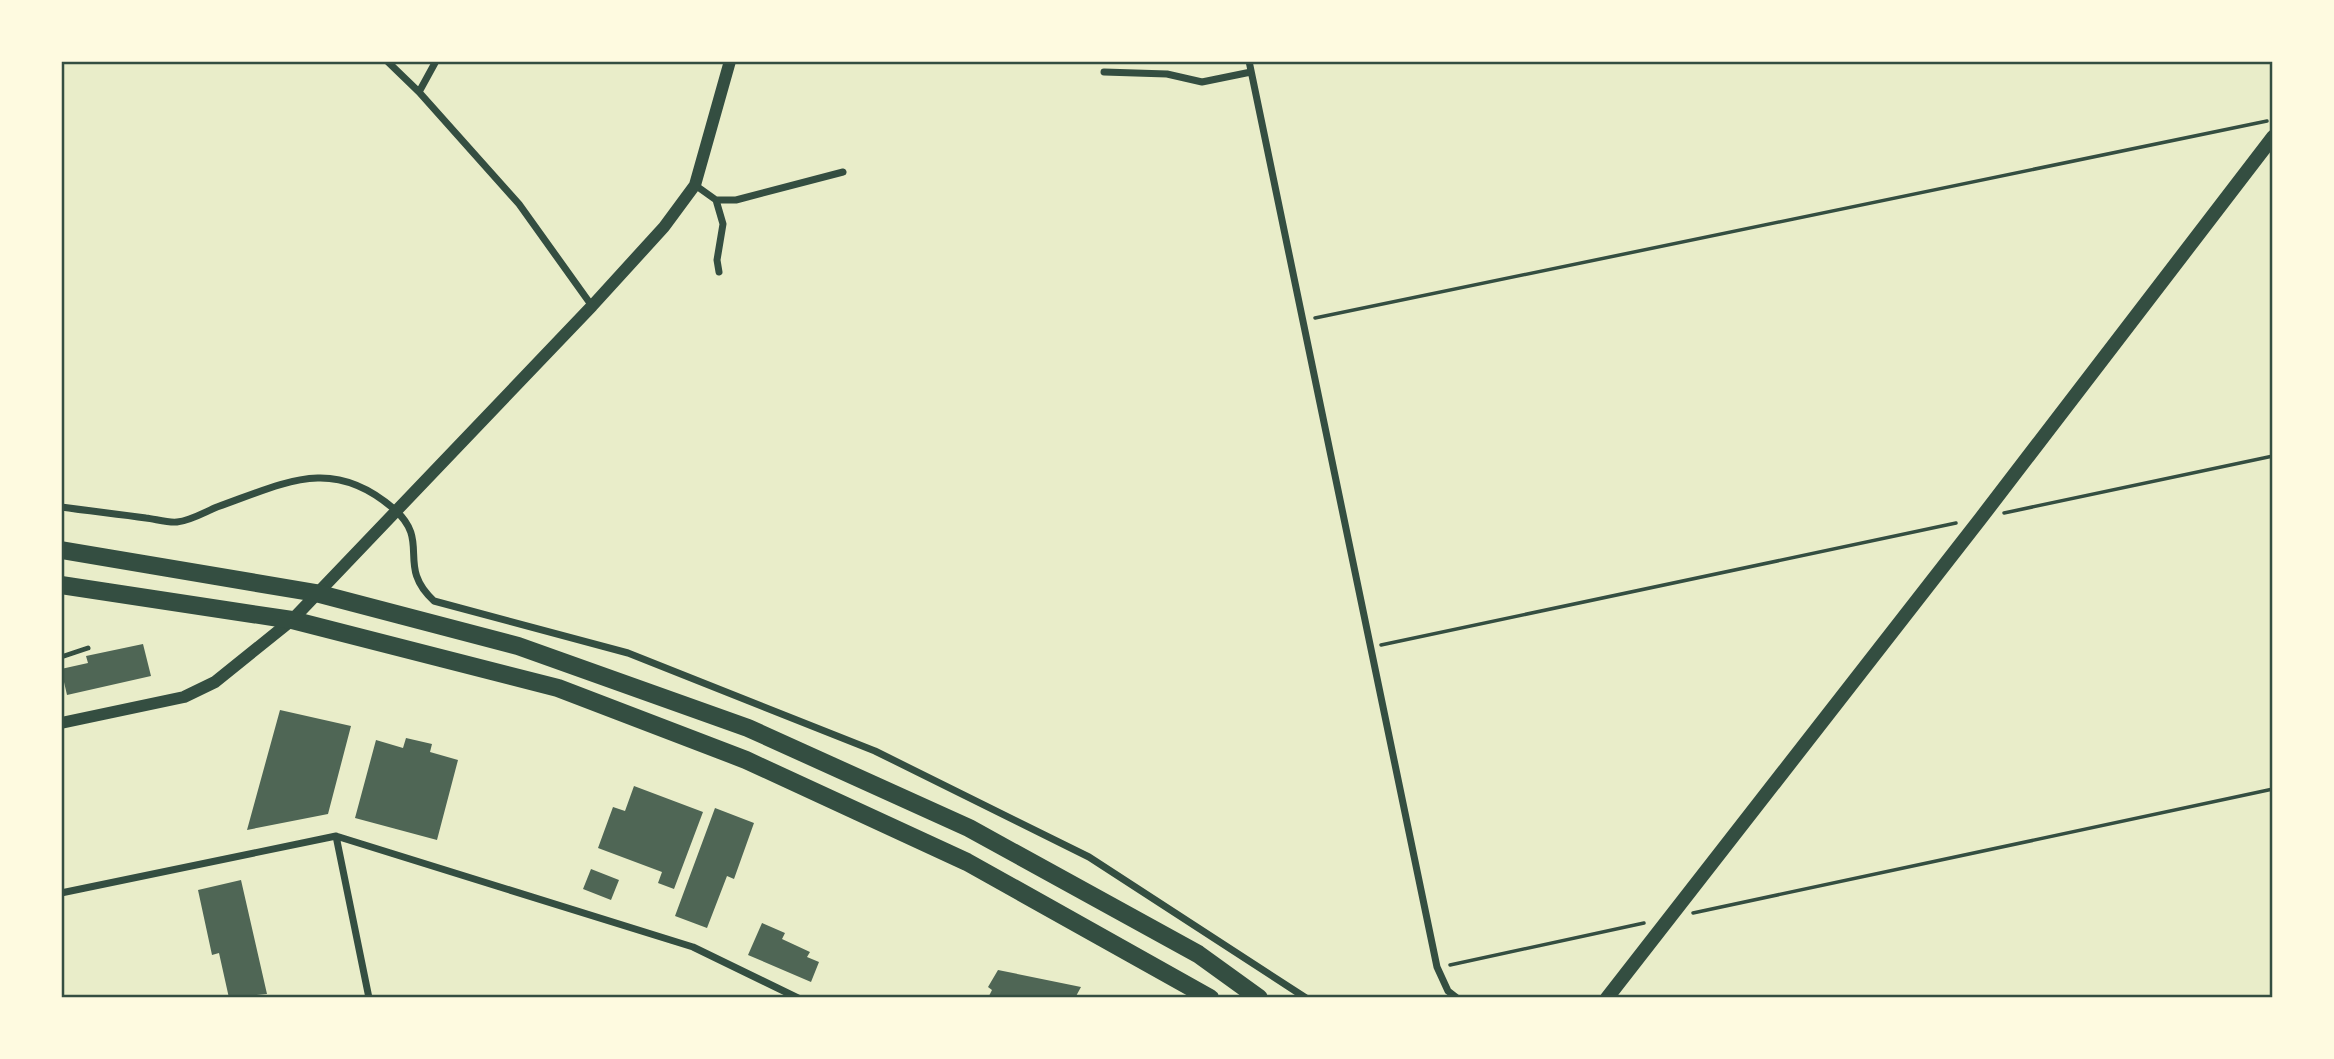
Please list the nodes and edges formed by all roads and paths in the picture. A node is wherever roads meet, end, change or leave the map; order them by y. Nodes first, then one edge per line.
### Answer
1 (387, 61) edge
2 (436, 61) edge
3 (730, 61) edge
4 (1249, 61) edge
5 (1104, 72) dead end
6 (1251, 72) junction
7 (419, 92) junction
8 (2273, 120) edge
9 (2273, 136) edge
10 (843, 172) dead end
11 (695, 185) junction
12 (716, 200) junction
13 (719, 272) dead end
14 (592, 306) junction
15 (1303, 321) junction
16 (2273, 456) edge
17 (61, 508) edge
18 (397, 511) junction
19 (1981, 518) junction
20 (61, 550) edge
21 (61, 585) edge
22 (317, 593) junction
23 (292, 620) junction
24 (1370, 647) junction
25 (88, 648) dead end
26 (61, 657) edge
27 (61, 723) edge
28 (2273, 789) edge
29 (336, 836) junction
30 (61, 893) edge
31 (1668, 918) junction
32 (1437, 967) junction
33 (369, 998) edge
34 (798, 998) edge
35 (1210, 998) edge
36 (1259, 998) edge
37 (1306, 998) edge
38 (1457, 998) edge
39 (1606, 998) edge

1 - 7 street
2 - 7 street
3 - 11 street
4 - 6 street
5 - 6 street
6 - 15 street
7 - 14 street
8 - 15 path
9 - 19 main road
10 - 12 street
11 - 12 street
11 - 14 street
12 - 13 street
14 - 18 street
15 - 24 street
16 - 19 path
17 - 18 street
18 - 22 street
18 - 37 street
19 - 24 path
19 - 31 main road
20 - 22 highway
21 - 23 highway
22 - 23 street
22 - 36 highway
23 - 27 street
23 - 35 highway
24 - 32 street
25 - 26 lane
28 - 31 path
29 - 30 street
29 - 33 street
29 - 34 street
31 - 32 path
31 - 39 main road
32 - 38 street

